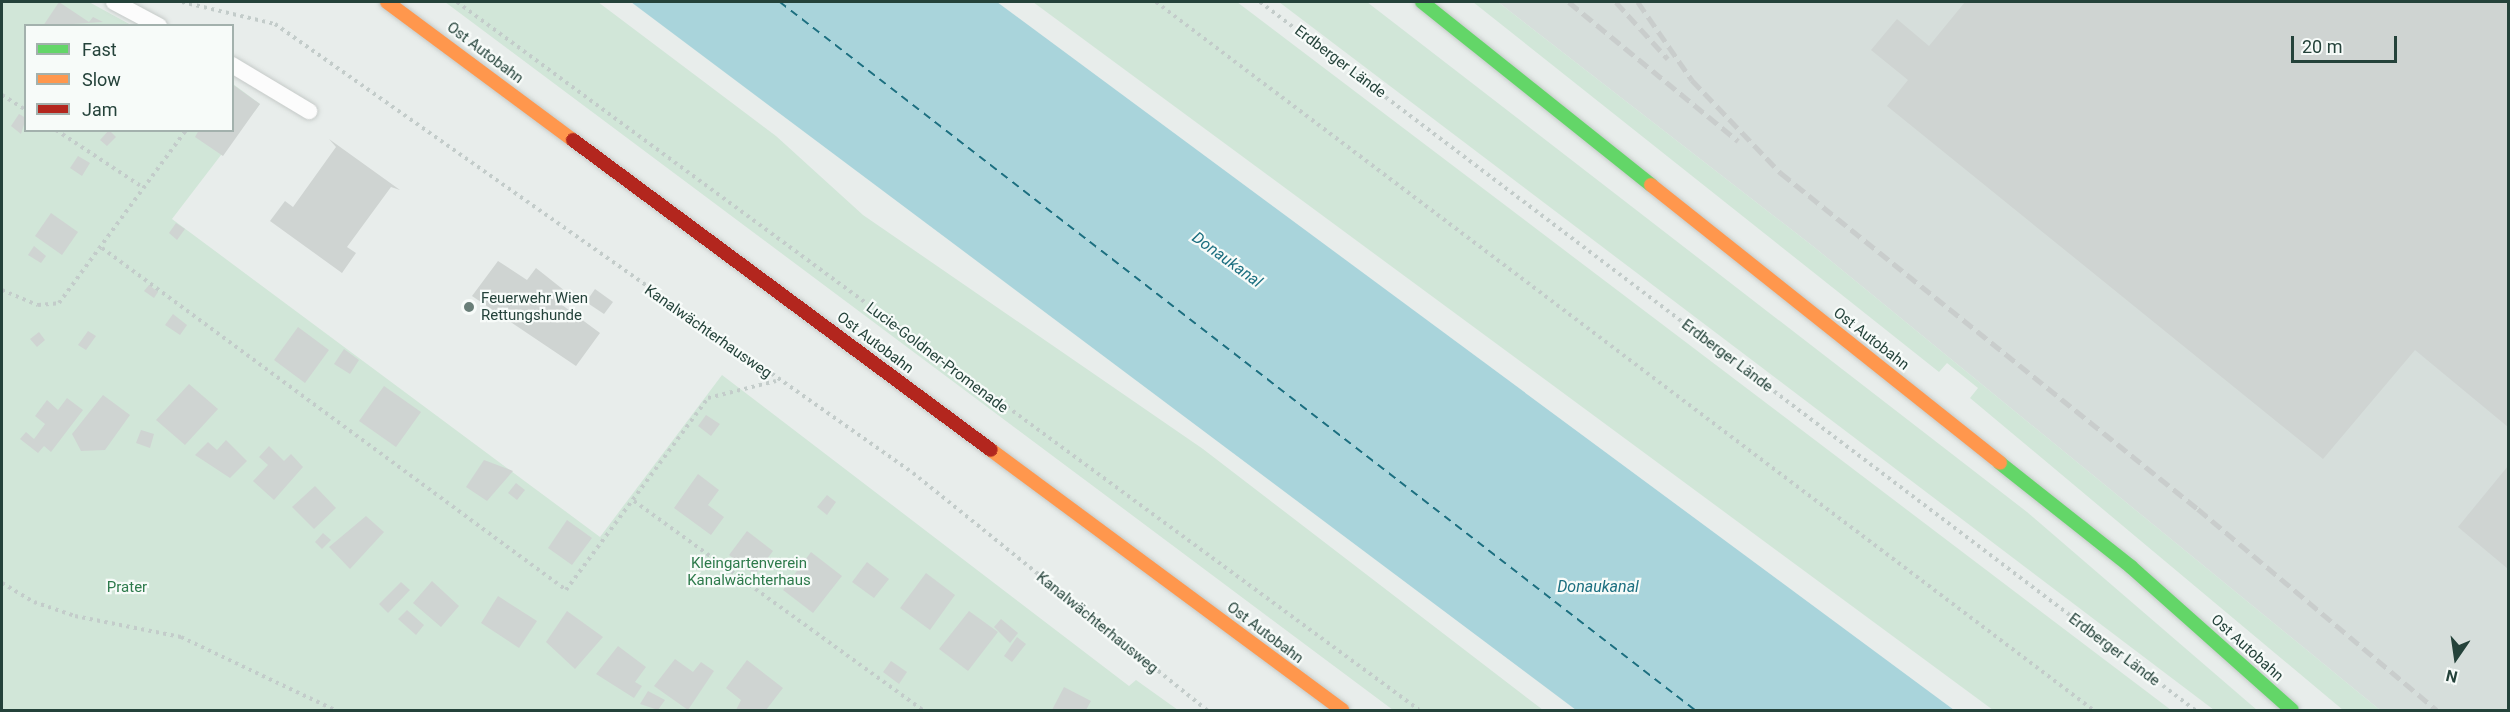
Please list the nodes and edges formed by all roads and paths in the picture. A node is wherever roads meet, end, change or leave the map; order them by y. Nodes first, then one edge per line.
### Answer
1 (114, 2) edge
2 (182, 2) edge
3 (387, 2) edge
4 (456, 2) edge
5 (1156, 2) edge
6 (1260, 2) edge
7 (1422, 2) edge
8 (155, 24) edge
9 (234, 66) edge
10 (2, 95) edge
11 (24, 109) edge
12 (309, 111) dead end
13 (59, 132) edge
14 (185, 132) edge
15 (144, 188) junction
16 (102, 248) junction
17 (2, 290) edge
18 (776, 381) junction
19 (634, 501) junction
20 (2, 583) edge
21 (335, 711) edge
22 (921, 711) edge
23 (1207, 711) edge
24 (1342, 711) edge
25 (1419, 711) edge
26 (2093, 711) edge
27 (2195, 711) edge
28 (2292, 711) edge

1 - 8 lane
2 - 18 path, Kanalwächterhausweg
3 - 24 highway, Ost Autobahn
4 - 25 path, Lucie-Goldner-Promenade
5 - 26 path
6 - 27 path, Erdberger Lände
7 - 28 highway, Ost Autobahn
9 - 12 lane
10 - 11 path
13 - 15 path
14 - 15 path
15 - 16 path
16 - 17 path
16 - 19 path
18 - 19 path
18 - 23 path, Kanalwächterhausweg
19 - 22 path
20 - 21 path

